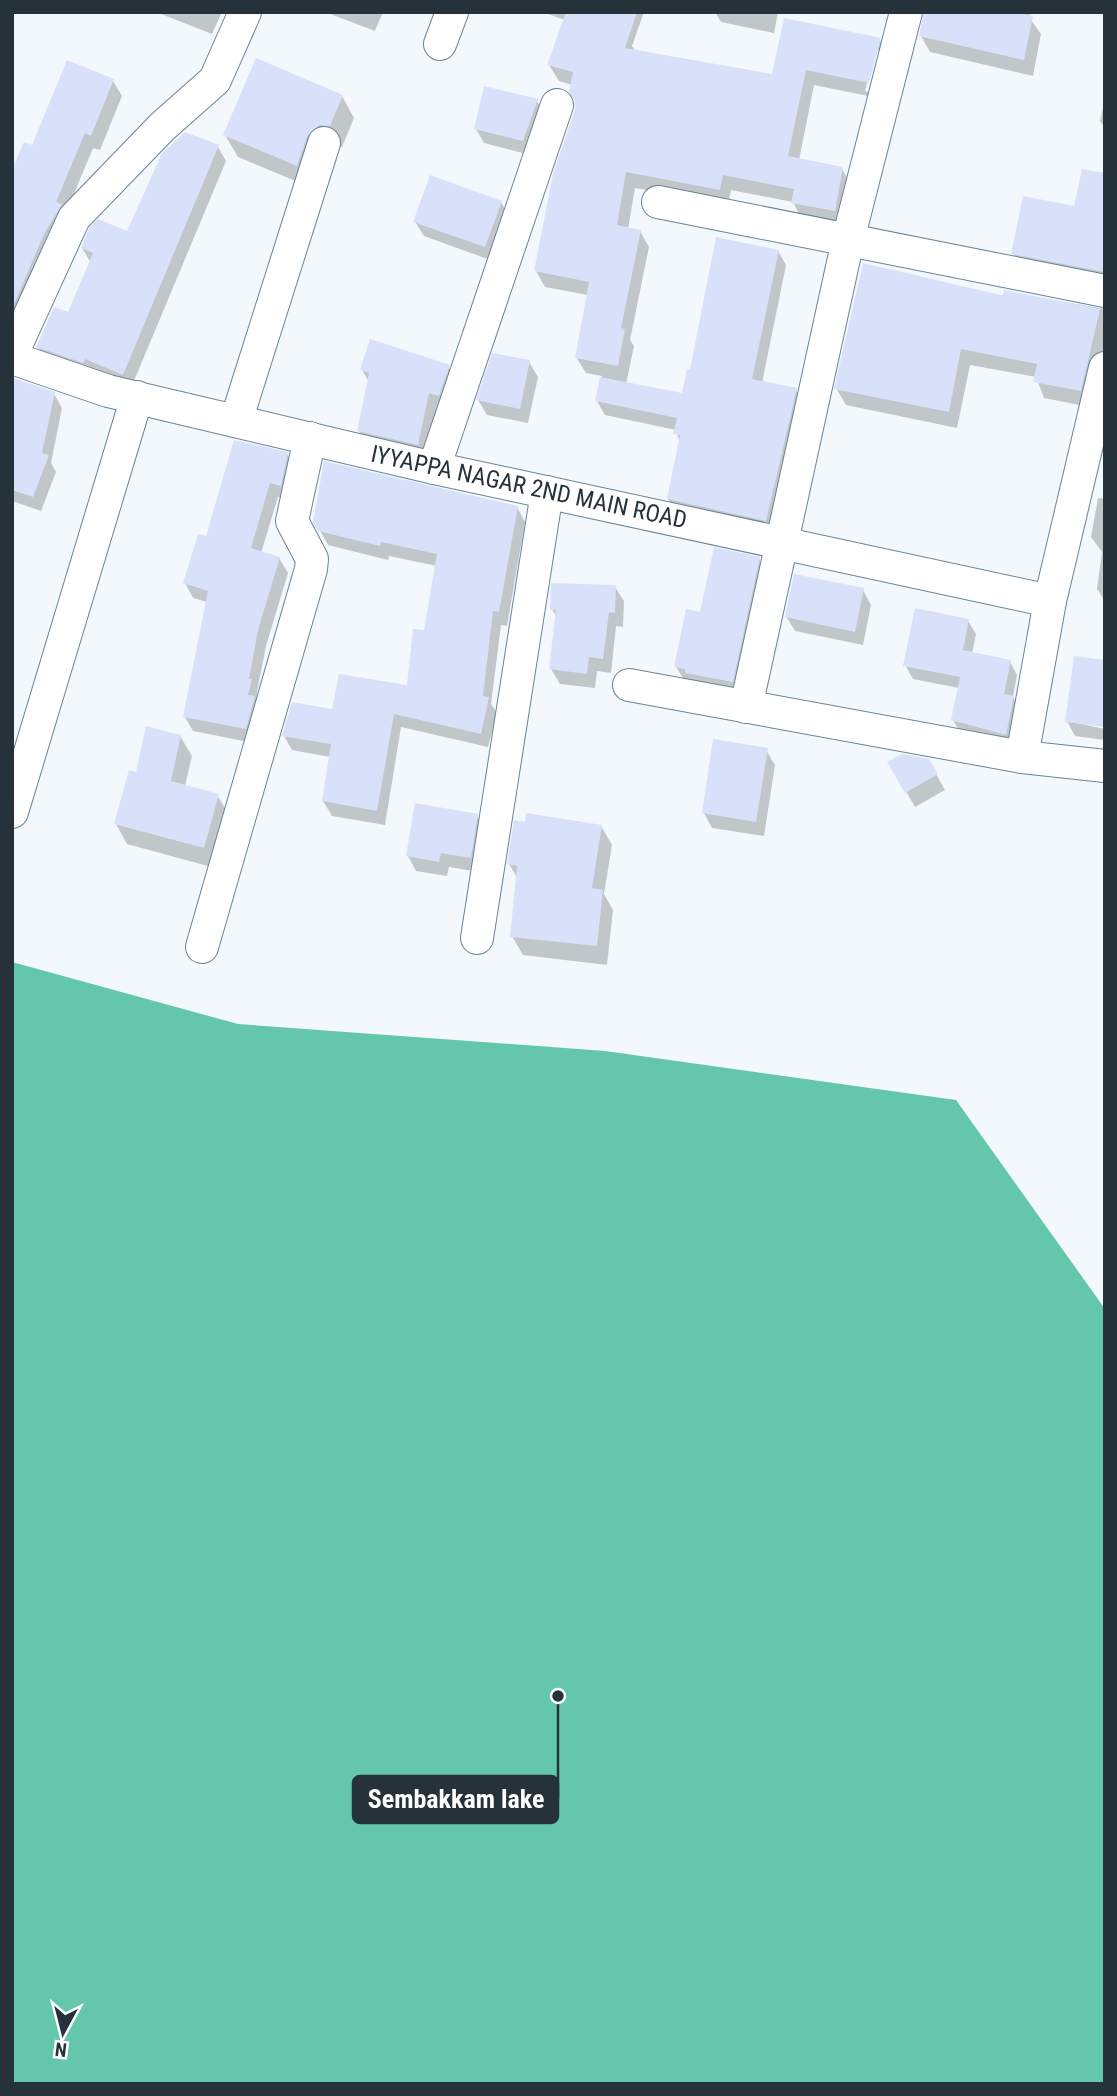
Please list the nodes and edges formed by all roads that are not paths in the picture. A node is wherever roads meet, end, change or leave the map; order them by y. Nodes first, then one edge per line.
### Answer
1 (245, 12) edge
2 (452, 12) edge
3 (906, 12) edge
4 (440, 44) dead end
5 (557, 105) dead end
6 (324, 143) dead end
7 (658, 202) dead end
8 (848, 240) junction
9 (1105, 291) edge
10 (12, 356) edge
11 (1105, 368) edge
12 (137, 397) junction
13 (236, 421) junction
14 (310, 438) junction
15 (434, 468) junction
16 (547, 492) junction
17 (780, 542) junction
18 (1050, 601) junction
19 (629, 685) dead end
20 (746, 707) junction
21 (1022, 757) junction
22 (1105, 766) edge
23 (12, 812) edge
24 (477, 938) dead end
25 (202, 947) dead end

1 - 10 street
2 - 4 street
3 - 8 street
5 - 15 street
6 - 13 street
7 - 8 street
8 - 9 street
8 - 17 street
10 - 12 street, IYYAPPA NAGAR 2ND MAIN ROAD
11 - 18 street
12 - 13 street, IYYAPPA NAGAR 2ND MAIN ROAD
12 - 23 street
13 - 14 street, IYYAPPA NAGAR 2ND MAIN ROAD
14 - 15 street, IYYAPPA NAGAR 2ND MAIN ROAD
14 - 25 street
15 - 16 street, IYYAPPA NAGAR 2ND MAIN ROAD
16 - 17 street, IYYAPPA NAGAR 2ND MAIN ROAD
16 - 24 street
17 - 18 street, IYYAPPA NAGAR 2ND MAIN ROAD
17 - 20 street
18 - 21 street
19 - 20 street
20 - 21 street
21 - 22 street

